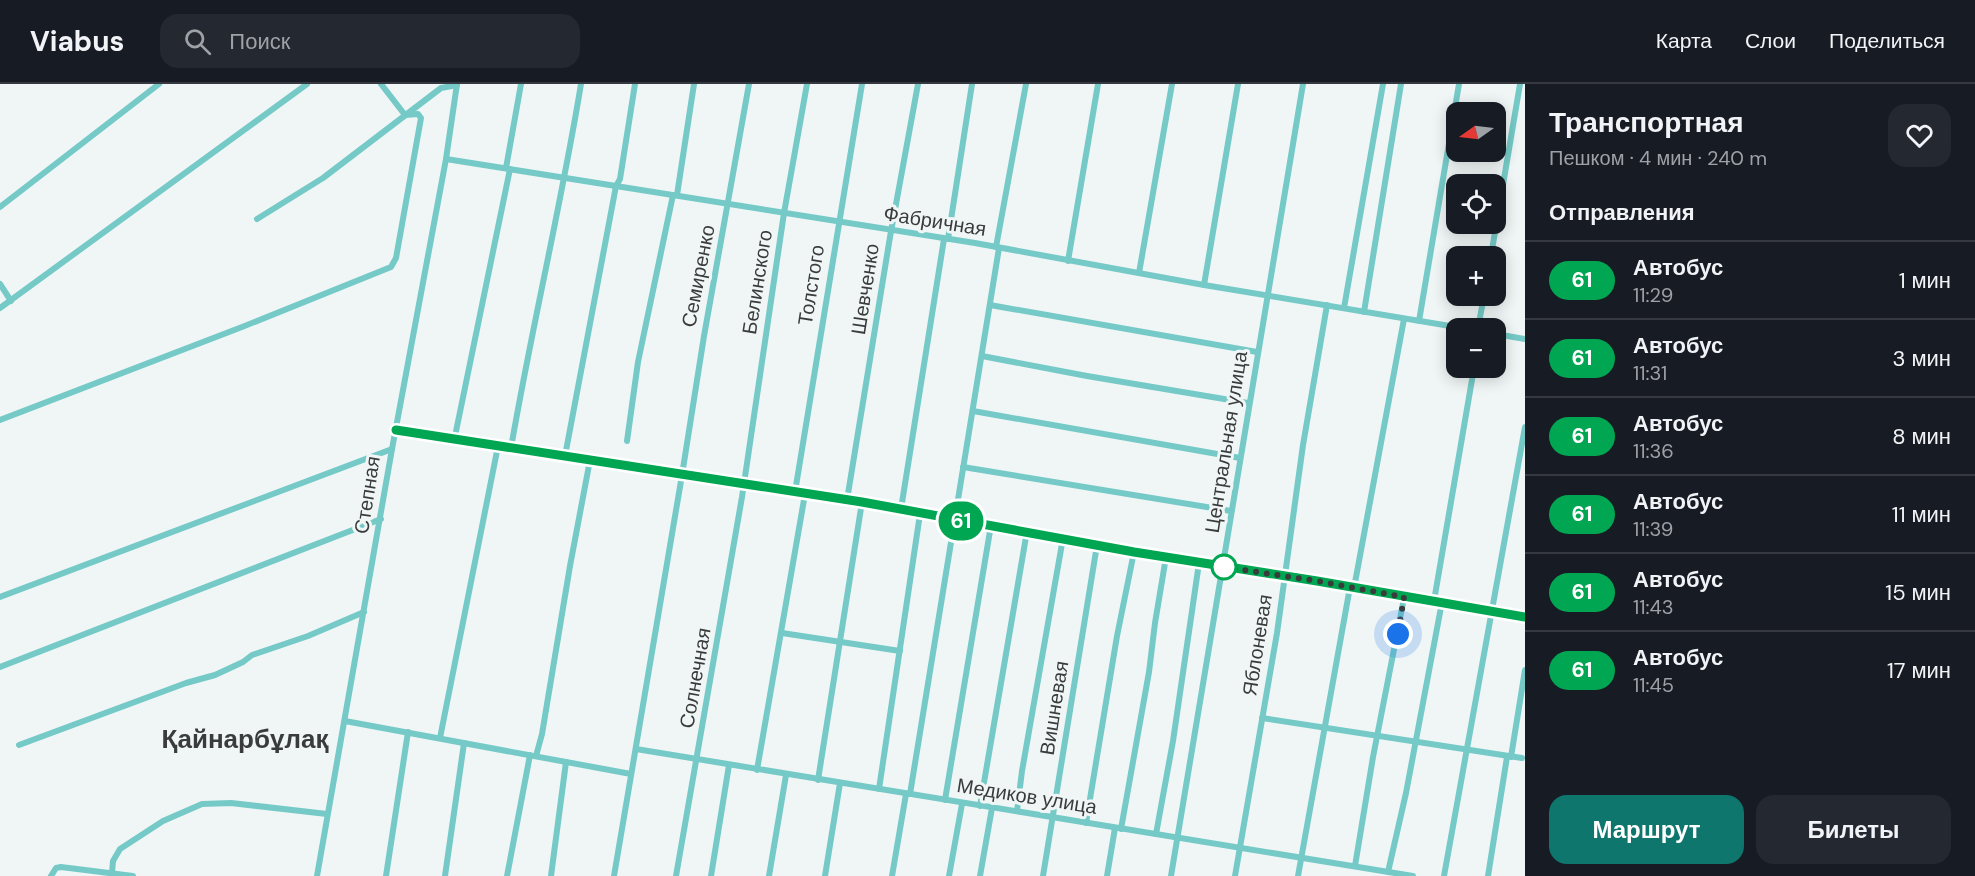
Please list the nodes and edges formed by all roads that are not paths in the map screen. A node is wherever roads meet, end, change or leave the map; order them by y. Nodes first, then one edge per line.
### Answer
1 (159, 84) edge
2 (307, 84) edge
3 (381, 84) edge
4 (521, 84) edge
5 (581, 84) edge
6 (635, 84) edge
7 (694, 84) edge
8 (749, 84) edge
9 (807, 84) edge
10 (862, 84) edge
11 (918, 84) edge
12 (972, 84) edge
13 (1026, 84) edge
14 (1098, 84) edge
15 (1172, 84) edge
16 (1238, 84) edge
17 (1303, 84) edge
18 (1383, 84) edge
19 (1401, 84) edge
20 (1459, 84) edge
21 (1520, 84) edge
22 (457, 85) edge
23 (405, 115) junction
24 (446, 159) junction
25 (508, 169) junction
26 (564, 179) junction
27 (616, 186) junction
28 (675, 195) junction
29 (729, 205) junction
30 (0, 207) edge
31 (784, 213) junction
32 (257, 219) dead end
33 (838, 223) junction
34 (892, 231) junction
35 (946, 239) junction
36 (1493, 246) edge
37 (997, 248) junction
38 (1068, 261) junction
39 (1139, 273) junction
40 (0, 284) edge
41 (1204, 285) junction
42 (1266, 295) junction
43 (11, 301) junction
44 (990, 305) junction
45 (1327, 305) junction
46 (0, 308) edge
47 (1344, 308) junction
48 (1364, 312) junction
49 (1404, 319) junction
50 (1419, 321) junction
51 (1446, 325) edge
52 (1506, 336) edge
53 (1525, 339) edge
54 (1257, 352) junction
55 (982, 356) junction
56 (1472, 378) edge
57 (1248, 403) junction
58 (973, 411) junction
59 (0, 420) edge
60 (1525, 427) edge
61 (396, 430) junction
62 (454, 441) junction
63 (627, 441) dead end
64 (498, 446) junction
65 (511, 448) junction
66 (392, 449) junction
67 (565, 456) junction
68 (1240, 458) junction
69 (590, 460) junction
70 (963, 467) junction
71 (682, 475) junction
72 (743, 485) junction
73 (795, 492) junction
74 (805, 494) junction
75 (847, 500) junction
76 (862, 502) junction
77 (901, 509) junction
78 (1231, 512) junction
79 (920, 514) junction
80 (381, 519) junction
81 (955, 520) junction
82 (991, 525) junction
83 (1027, 531) junction
84 (1063, 538) junction
85 (1097, 545) junction
86 (1134, 552) junction
87 (1166, 558) junction
88 (1199, 563) junction
89 (1224, 567) junction
90 (1285, 576) junction
91 (1352, 588) junction
92 (0, 597) edge
93 (1404, 597) junction
94 (1434, 601) junction
95 (1442, 602) junction
96 (364, 612) junction
97 (1492, 612) junction
98 (1525, 617) edge
99 (782, 633) junction
100 (841, 642) junction
101 (900, 651) junction
102 (0, 667) edge
103 (1525, 670) edge
104 (1262, 718) junction
105 (345, 721) junction
106 (1325, 728) junction
107 (408, 732) junction
108 (1378, 736) junction
109 (440, 738) junction
110 (1416, 742) junction
111 (464, 743) junction
112 (20, 745) dead end
113 (636, 749) junction
114 (1467, 750) junction
115 (533, 756) junction
116 (1509, 757) junction
117 (1522, 758) dead end
118 (698, 759) junction
119 (566, 762) junction
120 (729, 765) junction
121 (758, 770) junction
122 (631, 774) junction
123 (786, 775) junction
124 (818, 780) junction
125 (840, 783) junction
126 (879, 789) junction
127 (908, 794) junction
128 (945, 800) junction
129 (962, 804) junction
130 (980, 806) junction
131 (992, 808) junction
132 (1017, 811) junction
133 (327, 814) junction
134 (1053, 817) junction
135 (1086, 823) junction
136 (1118, 828) junction
137 (1156, 834) junction
138 (1178, 837) junction
139 (1240, 848) junction
140 (1302, 858) junction
141 (1355, 866) junction
142 (1388, 872) junction
143 (112, 873) junction
144 (51, 876) edge
145 (133, 876) edge
146 (317, 876) edge
147 (386, 876) edge
148 (445, 876) edge
149 (507, 876) edge
150 (550, 876) edge
151 (614, 876) edge
152 (676, 876) edge
153 (711, 876) edge
154 (769, 876) edge
155 (825, 876) edge
156 (892, 876) edge
157 (949, 876) edge
158 (980, 876) edge
159 (1043, 876) edge
160 (1107, 876) edge
161 (1171, 876) edge
162 (1235, 876) edge
163 (1298, 876) edge
164 (1413, 876) edge
165 (1444, 876) edge
166 (1488, 876) edge

1 - 30 street
2 - 43 street
3 - 23 street
4 - 25 street
5 - 26 street
6 - 27 street
7 - 28 street
8 - 29 street, Семиренко
9 - 31 street, Белинского
10 - 33 street, Толстого
11 - 34 street, Шевченко
12 - 35 street
13 - 37 street
14 - 38 street
15 - 39 street
16 - 41 street
17 - 42 street, Центральная улица
18 - 47 street
19 - 48 street
20 - 50 street
21 - 36 street
22 - 23 street
22 - 24 street, Степная
23 - 32 street
23 - 59 street
24 - 25 street, Фабричная
24 - 61 street, Степная
25 - 26 street, Фабричная
25 - 62 street
26 - 27 street, Фабричная
26 - 65 street
27 - 28 street, Фабричная
27 - 67 street
28 - 29 street, Фабричная
28 - 63 street
29 - 31 street, Фабричная
29 - 71 street, Семиренко
31 - 33 street, Фабричная
31 - 72 street, Белинского
33 - 34 street, Фабричная
33 - 73 street, Толстого
34 - 35 street, Фабричная
34 - 75 street, Шевченко
35 - 37 street, Фабричная
35 - 77 street
37 - 38 street, Фабричная
37 - 44 street
38 - 39 street, Фабричная
39 - 41 street, Фабричная
40 - 43 street
41 - 42 street, Фабричная
42 - 45 street, Фабричная
42 - 54 street, Центральная улица
43 - 46 street
44 - 54 street
44 - 55 street
45 - 47 street, Фабричная
45 - 90 street, Яблоневая
47 - 48 street, Фабричная
48 - 49 street, Фабричная
49 - 50 street, Фабричная
49 - 91 street
50 - 51 street, Фабричная
52 - 53 street
54 - 57 street, Центральная улица
55 - 57 street
55 - 58 street
56 - 94 street
57 - 68 street, Центральная улица
58 - 68 street
58 - 70 street
60 - 97 street
61 - 62 street
61 - 66 street, Степная
62 - 64 street
64 - 65 street
64 - 109 street
65 - 67 street
66 - 80 street, Степная
66 - 92 street
67 - 69 street
68 - 78 street, Центральная улица
69 - 71 street
69 - 115 street
70 - 78 street
70 - 81 street
71 - 72 street
71 - 113 street, Семиренко
72 - 73 street
72 - 118 street, Солнечная
73 - 74 street
74 - 75 street
74 - 99 street
75 - 76 street
76 - 77 street
76 - 100 street
77 - 79 street
78 - 89 street, Центральная улица
79 - 81 street
79 - 101 street
80 - 96 street, Степная
80 - 102 street
81 - 82 street
81 - 127 street
82 - 83 street
82 - 128 street
83 - 84 street
83 - 130 street
84 - 85 street
84 - 132 street
85 - 86 street
85 - 134 street, Вишневая
86 - 87 street
86 - 135 street
87 - 88 street
87 - 136 street
88 - 89 street
88 - 137 street
89 - 90 street
89 - 138 street, Центральная улица
90 - 91 street
90 - 104 street, Яблоневая
91 - 93 street
91 - 106 street
93 - 94 street
93 - 108 street
94 - 95 street
95 - 97 street
95 - 110 street
96 - 105 street, Степная
96 - 112 street
97 - 98 street
97 - 114 street
99 - 100 street
99 - 121 street
100 - 101 street
100 - 124 street
101 - 126 street
103 - 116 street
104 - 106 street
104 - 139 street, Яблоневая
105 - 107 street
105 - 133 street, Степная
106 - 108 street
106 - 140 street
107 - 109 street
107 - 147 street
108 - 110 street
108 - 141 street
109 - 111 street
110 - 114 street
110 - 142 street
111 - 115 street
111 - 148 street
113 - 118 street, Медиков улица
113 - 122 street, Семиренко
114 - 116 street
114 - 165 street
115 - 119 street
115 - 149 street
116 - 117 street
116 - 166 street
118 - 120 street, Медиков улица
118 - 152 street, Солнечная
119 - 122 street
119 - 150 street
120 - 121 street, Медиков улица
120 - 153 street
121 - 123 street, Медиков улица
122 - 151 street, Семиренко
123 - 124 street, Медиков улица
123 - 154 street
124 - 125 street, Медиков улица
125 - 126 street, Медиков улица
125 - 155 street
126 - 127 street, Медиков улица
127 - 128 street, Медиков улица
127 - 156 street
128 - 129 street, Медиков улица
129 - 130 street, Медиков улица
129 - 157 street
130 - 131 street, Медиков улица
131 - 132 street, Медиков улица
131 - 158 street
132 - 134 street, Медиков улица
133 - 143 street
133 - 146 street, Степная
134 - 135 street, Медиков улица
134 - 159 street, Вишневая
135 - 136 street, Медиков улица
136 - 137 street, Медиков улица
136 - 160 street
137 - 138 street, Медиков улица
138 - 139 street, Медиков улица
138 - 161 street, Центральная улица
139 - 140 street, Медиков улица
139 - 162 street, Яблоневая
140 - 141 street, Медиков улица
140 - 163 street
141 - 142 street, Медиков улица
142 - 164 street, Медиков улица
143 - 144 street
143 - 145 street

